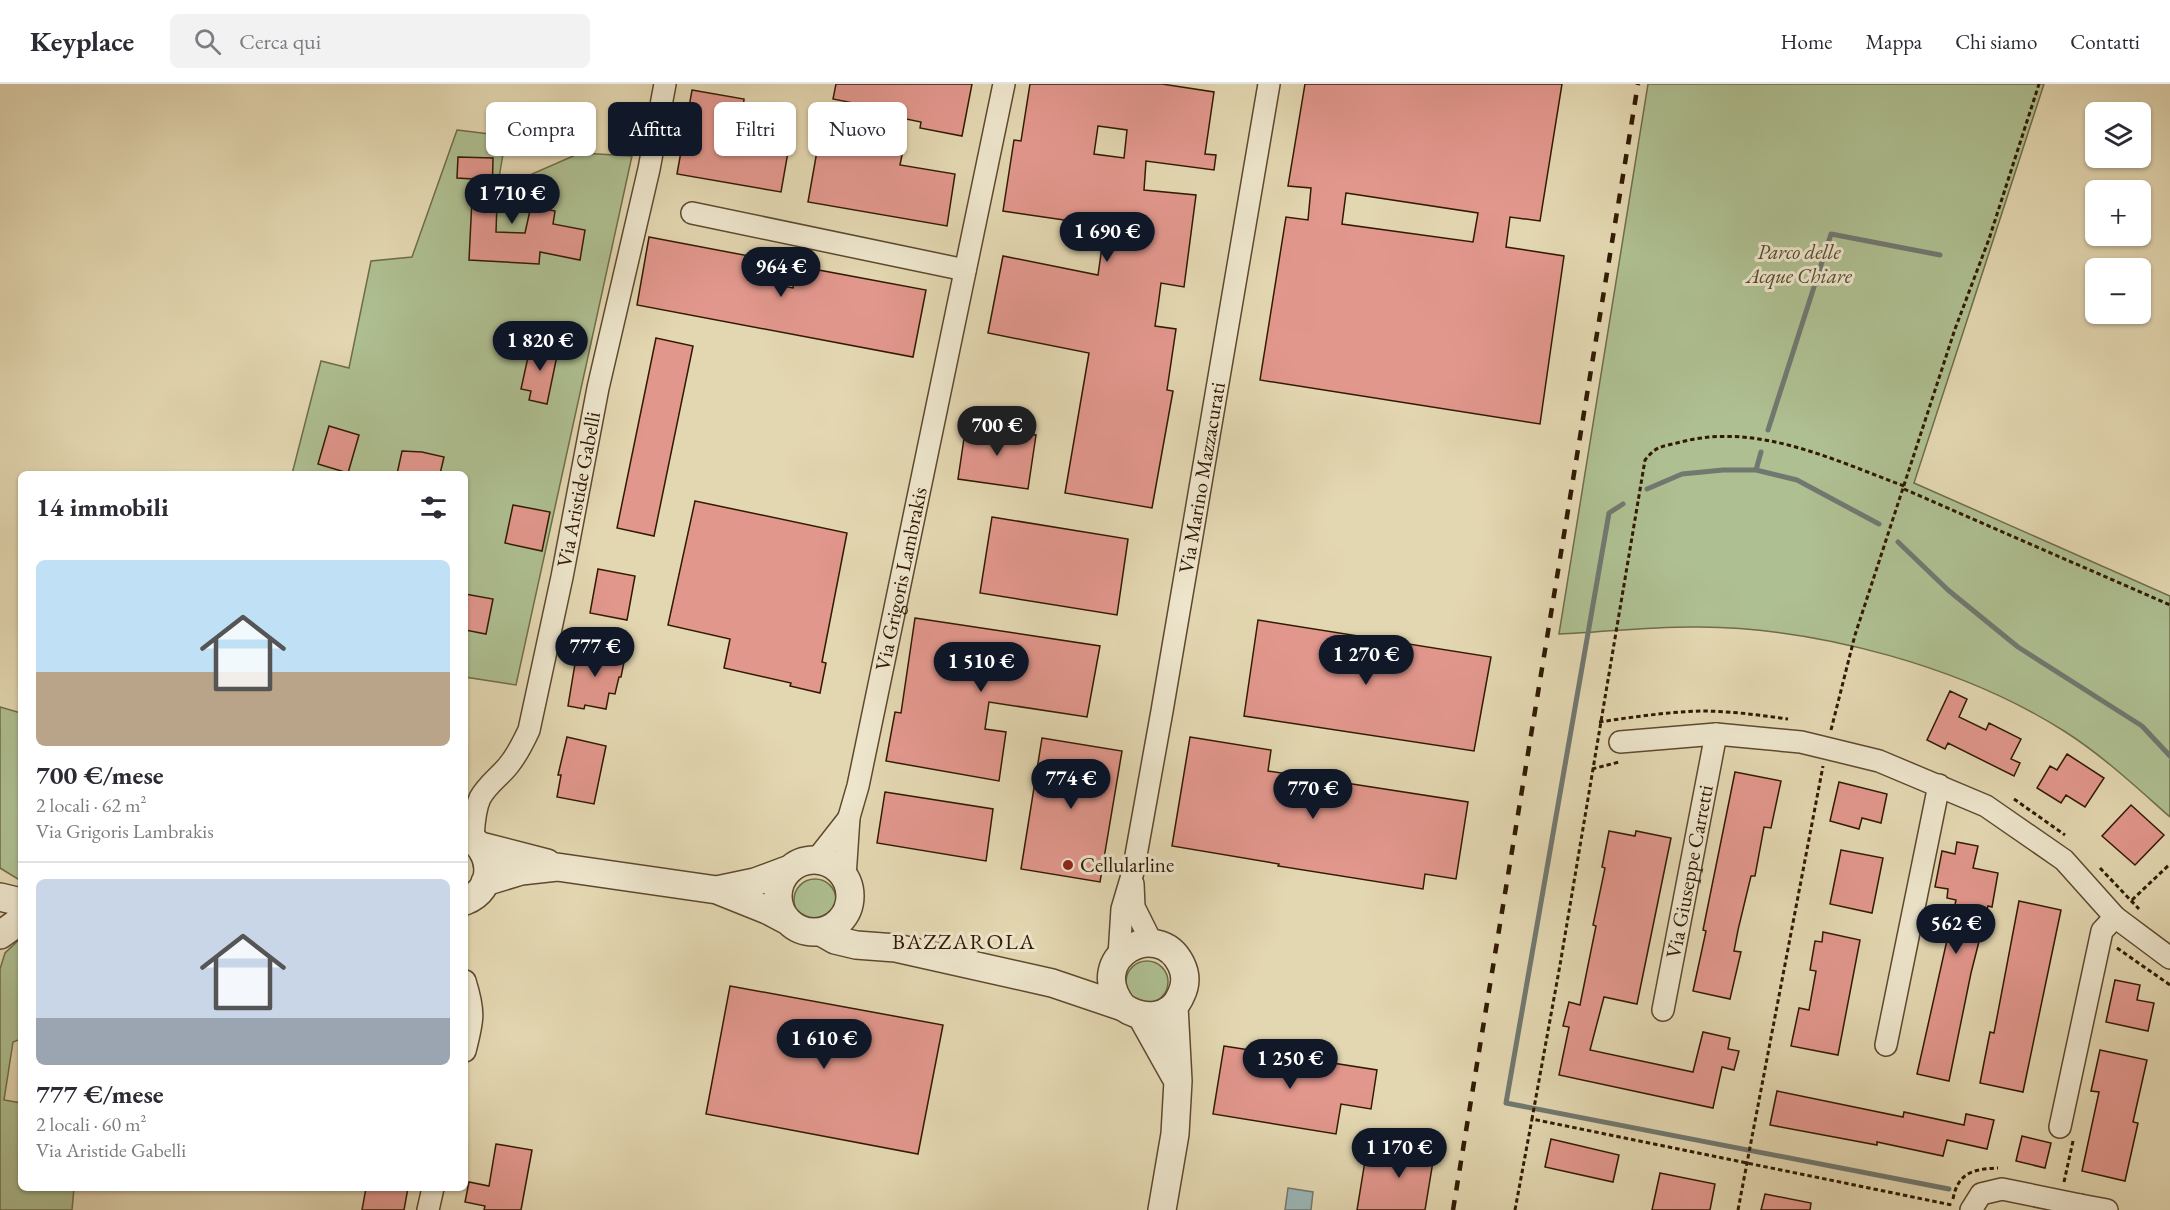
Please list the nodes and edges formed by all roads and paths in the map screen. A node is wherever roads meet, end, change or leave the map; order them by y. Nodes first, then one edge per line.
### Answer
1 (665, 84) edge
2 (1004, 84) edge
3 (1269, 84) edge
4 (2039, 84) edge
5 (693, 213) dead end
6 (966, 270) junction
7 (1904, 487) junction
8 (2170, 605) edge
9 (1716, 734) junction
10 (1620, 752) joint
11 (1824, 757) junction
12 (1592, 769) junction
13 (1833, 770) dead end
14 (494, 779) junction
15 (1940, 785) junction
16 (468, 794) edge
17 (849, 817) junction
18 (473, 840) edge
19 (816, 860) junction
20 (2170, 864) edge
21 (557, 867) junction
22 (790, 869) junction
23 (1133, 872) junction
24 (845, 877) junction
25 (717, 890) junction
26 (0, 897) edge
27 (471, 900) edge
28 (18, 901) edge
29 (848, 910) junction
30 (788, 921) junction
31 (18, 922) edge
32 (2108, 923) junction
33 (821, 932) junction
34 (0, 935) edge
35 (1152, 943) junction
36 (896, 948) junction
37 (2170, 958) edge
38 (1117, 960) junction
39 (1052, 983) junction
40 (2170, 986) edge
41 (468, 990) edge
42 (1174, 1006) junction
43 (1663, 1010) dead end
44 (1132, 1012) junction
45 (468, 1039) edge
46 (1886, 1046) dead end
47 (1178, 1081) junction
48 (1532, 1119) junction
49 (2060, 1127) dead end
50 (1747, 1162) junction
51 (432, 1191) edge
52 (2079, 1208) edge
53 (428, 1210) edge
54 (1162, 1210) edge
55 (1515, 1210) edge
56 (1738, 1210) edge
57 (1972, 1210) edge
58 (2107, 1210) edge

1 - 14 street, Via Aristide Gabelli
2 - 6 street, Via Grigoris Lambrakis
3 - 23 street, Via Marino Mazzacurati
4 - 7 path
5 - 6 street
6 - 17 street, Via Grigoris Lambrakis
7 - 8 path
7 - 11 path
7 - 12 path
9 - 10 street
9 - 11 street
9 - 43 street, Via Giuseppe Carretti
10 - 12 path
11 - 13 path
11 - 15 street
11 - 50 path
12 - 48 path
14 - 16 street, Via Aristide Gabelli
14 - 18 street, Via Aristide Gabelli
15 - 32 street
15 - 46 street
17 - 19 street, Via Grigoris Lambrakis
17 - 24 street, Via Grigoris Lambrakis
18 - 21 street
18 - 27 street
19 - 22 street
19 - 24 street
20 - 32 path
21 - 25 street
21 - 27 street
22 - 25 street
22 - 30 street
23 - 35 street, Via Marino Mazzacurati
23 - 38 street, Via Marino Mazzacurati
24 - 29 street
25 - 30 street
26 - 28 street
29 - 33 street
29 - 36 street
30 - 33 street
31 - 34 street
32 - 37 street
32 - 40 path
32 - 49 street
33 - 36 street
35 - 38 street
35 - 42 street
36 - 39 street
38 - 39 street
38 - 44 street, Via Marino Mazzacurati
39 - 44 street
41 - 45 street
42 - 44 street
42 - 47 street
44 - 47 street, Via Marino Mazzacurati
47 - 54 street
48 - 50 path
48 - 55 path
50 - 56 path
50 - 57 path
51 - 53 street
52 - 57 street
52 - 58 street

